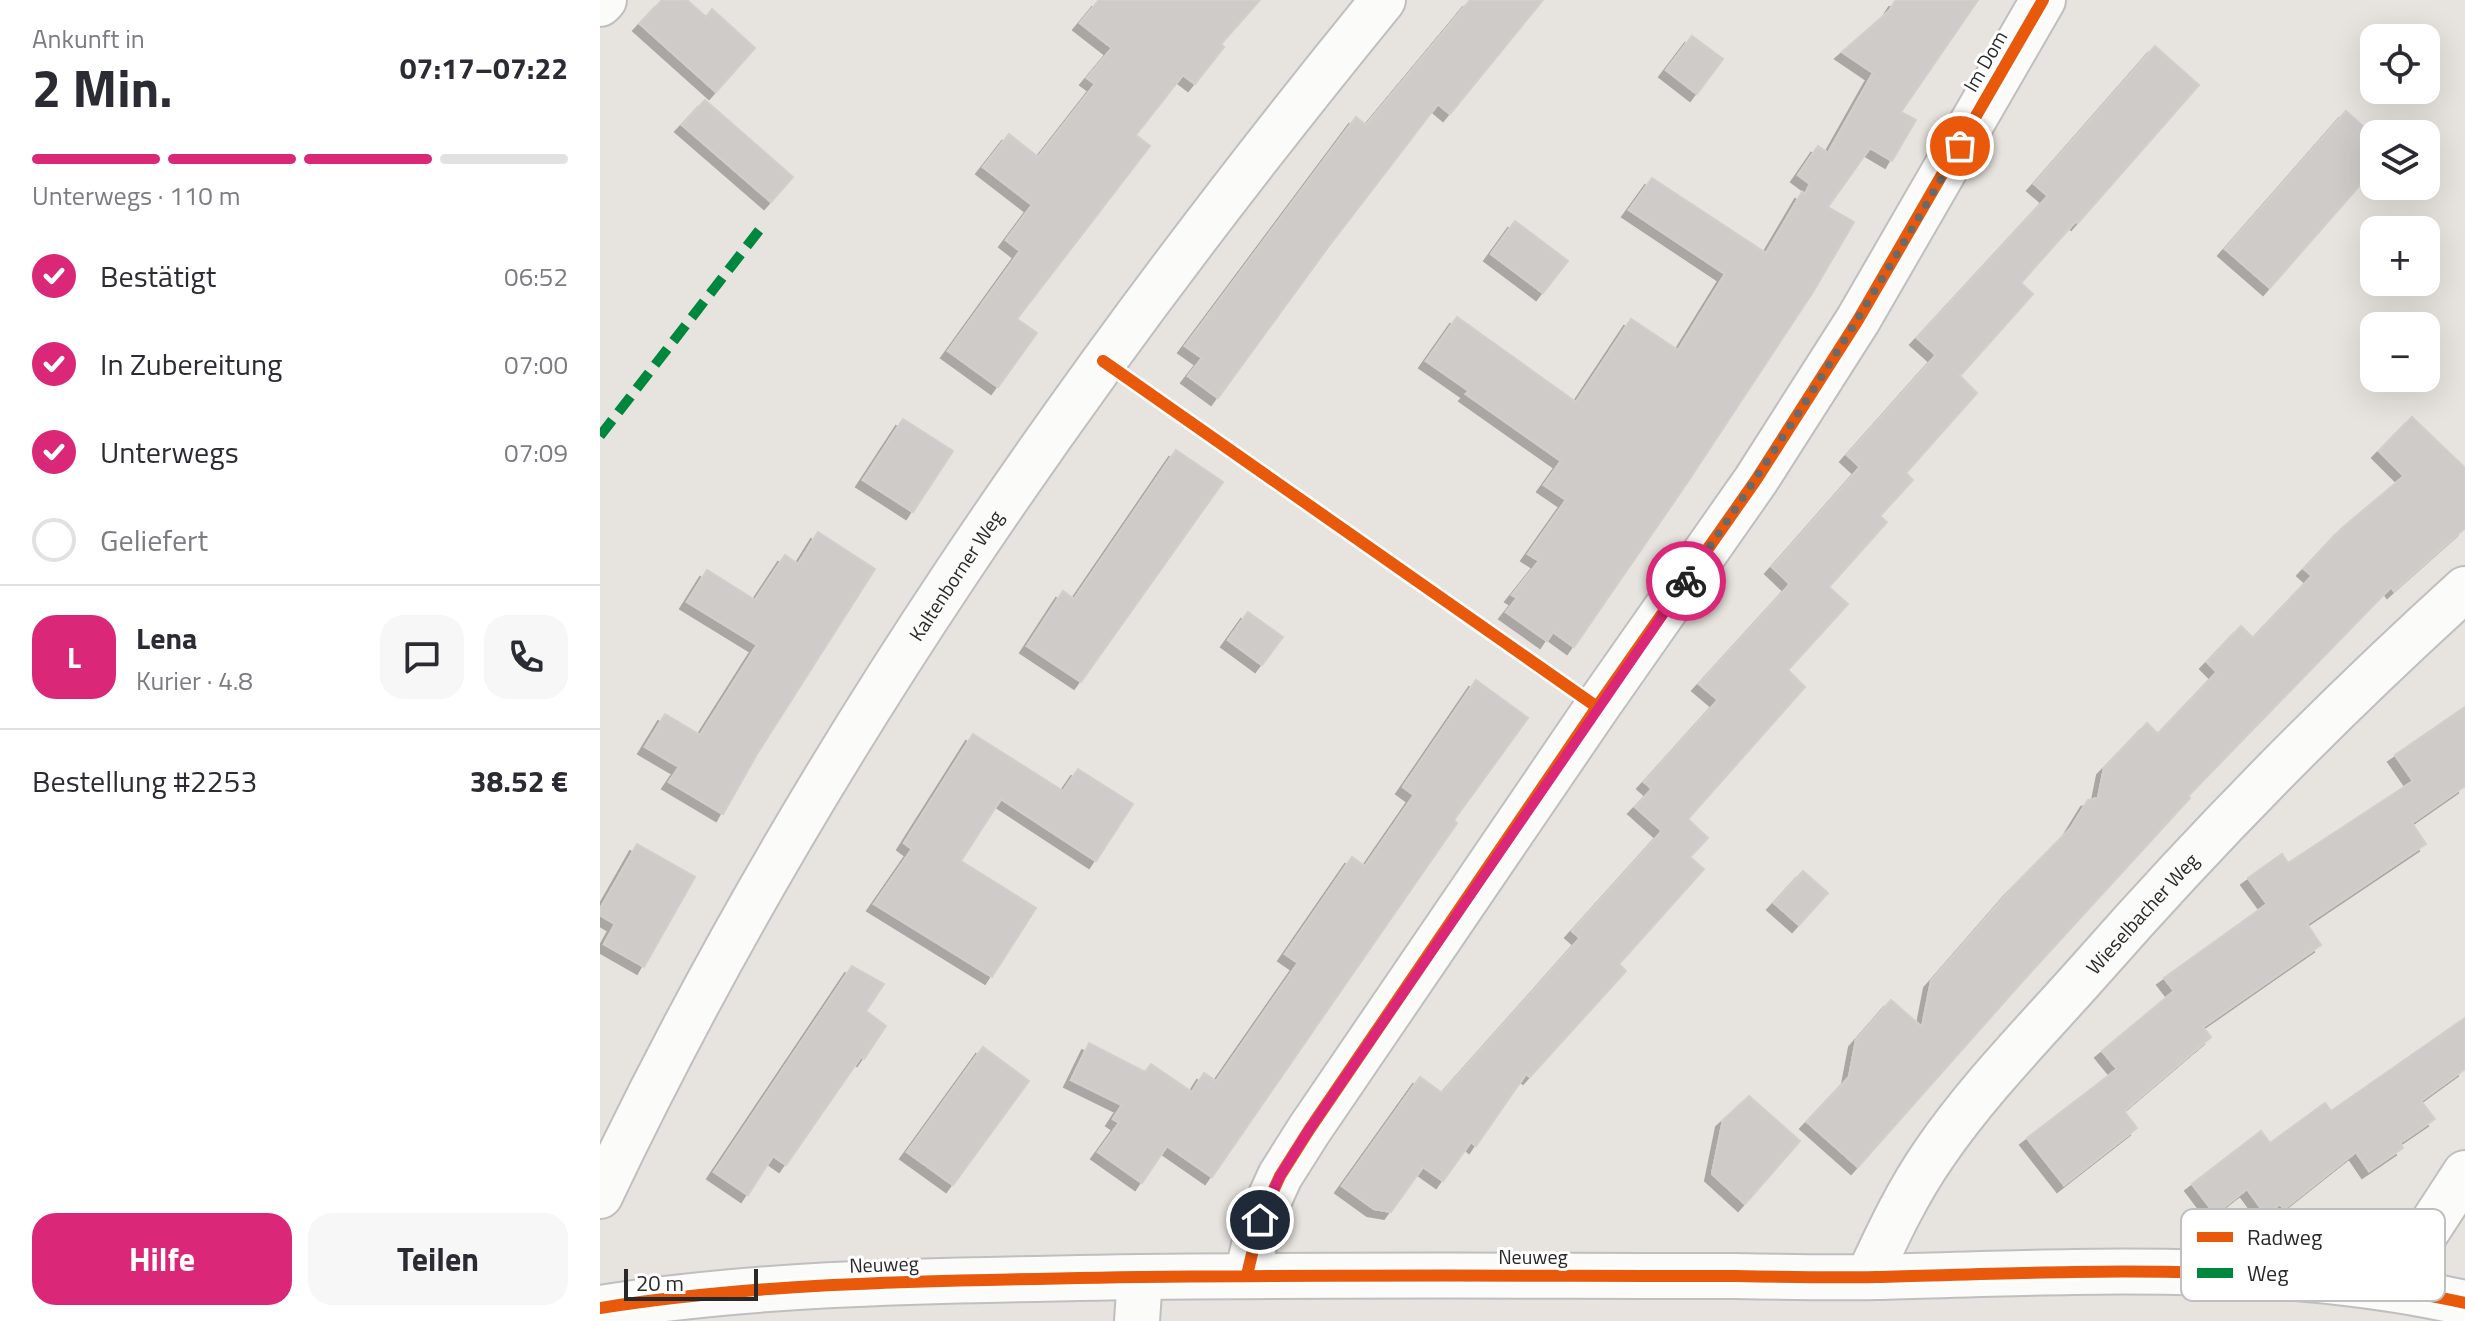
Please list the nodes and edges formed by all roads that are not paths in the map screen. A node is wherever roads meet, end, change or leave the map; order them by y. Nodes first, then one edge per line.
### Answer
1 (1383, 0) edge
2 (2043, 0) edge
3 (2465, 589) edge
4 (2465, 1173) edge
5 (600, 1196) edge
6 (2442, 1209) edge
7 (2181, 1271) edge
8 (1247, 1275) junction
9 (1140, 1277) junction
10 (1868, 1277) junction
11 (2445, 1298) edge
12 (2465, 1303) edge
13 (600, 1308) edge
14 (1137, 1321) edge

1 - 5 street, Kaltenborner Weg
2 - 8 street, Im Dom
3 - 10 street, Wieselbacher Weg
4 - 6 street
7 - 10 street, Neuweg
8 - 9 street, Neuweg
8 - 10 street, Neuweg
9 - 13 street, Neuweg
9 - 14 street
11 - 12 street, Neuweg

